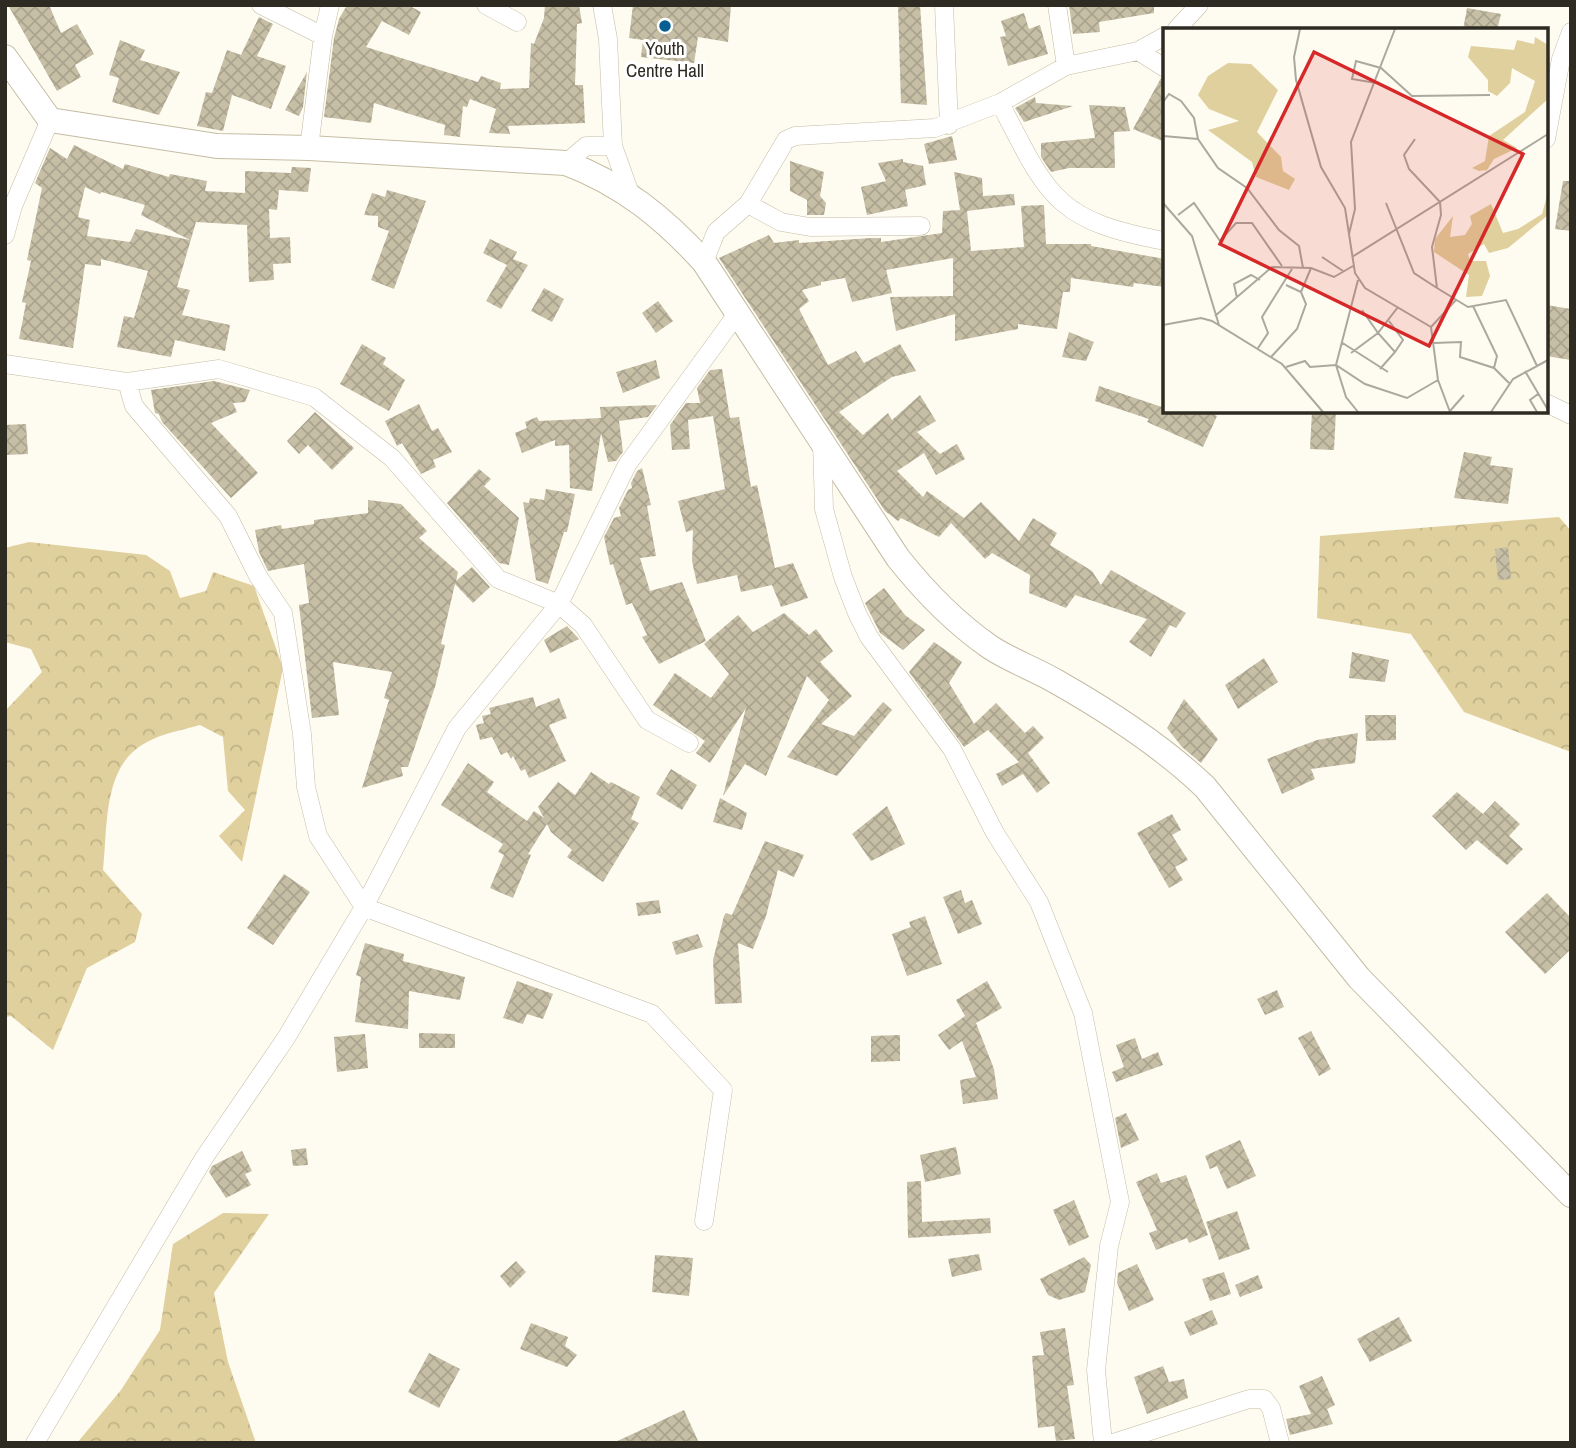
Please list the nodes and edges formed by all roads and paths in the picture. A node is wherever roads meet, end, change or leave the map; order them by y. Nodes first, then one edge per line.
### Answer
1 (261, 5) edge
2 (330, 5) edge
3 (486, 5) edge
4 (602, 5) edge
5 (944, 5) edge
6 (1057, 5) edge
7 (1199, 5) edge
8 (517, 22) dead end
9 (1177, 28) edge
10 (1571, 32) edge
11 (323, 36) junction
12 (1163, 37) edge
13 (1138, 51) junction
14 (5, 57) edge
15 (1066, 66) junction
16 (1163, 67) edge
17 (1000, 103) junction
18 (50, 120) junction
19 (949, 125) junction
20 (1548, 128) edge
21 (613, 146) junction
22 (309, 148) junction
23 (566, 163) junction
24 (632, 200) junction
25 (748, 204) junction
26 (921, 226) dead end
27 (5, 235) edge
28 (1163, 241) edge
29 (704, 262) junction
30 (737, 314) junction
31 (5, 364) edge
32 (127, 382) junction
33 (1548, 403) edge
34 (1571, 415) edge
35 (822, 442) junction
36 (559, 604) junction
37 (689, 743) dead end
38 (364, 907) junction
39 (1571, 1195) edge
40 (704, 1221) dead end
41 (35, 1443) edge
42 (1104, 1443) edge
43 (1113, 1443) edge
44 (1280, 1443) edge

1 - 11 street
2 - 11 street
3 - 8 street
4 - 21 street
5 - 19 street
6 - 15 street
7 - 9 street
10 - 20 street
11 - 22 street
12 - 13 street
13 - 15 street
13 - 16 street
14 - 18 street
15 - 17 street
17 - 19 street
17 - 28 street
18 - 22 street
18 - 27 street
19 - 25 street
21 - 23 street
21 - 24 street
22 - 23 street
23 - 24 street
24 - 29 street
25 - 26 street
25 - 29 street
29 - 30 street
30 - 35 street
30 - 36 street
31 - 32 street
32 - 36 street
32 - 38 street
33 - 34 street
35 - 39 street
35 - 42 street
36 - 37 street
36 - 38 street
38 - 40 street
38 - 41 street
43 - 44 street

